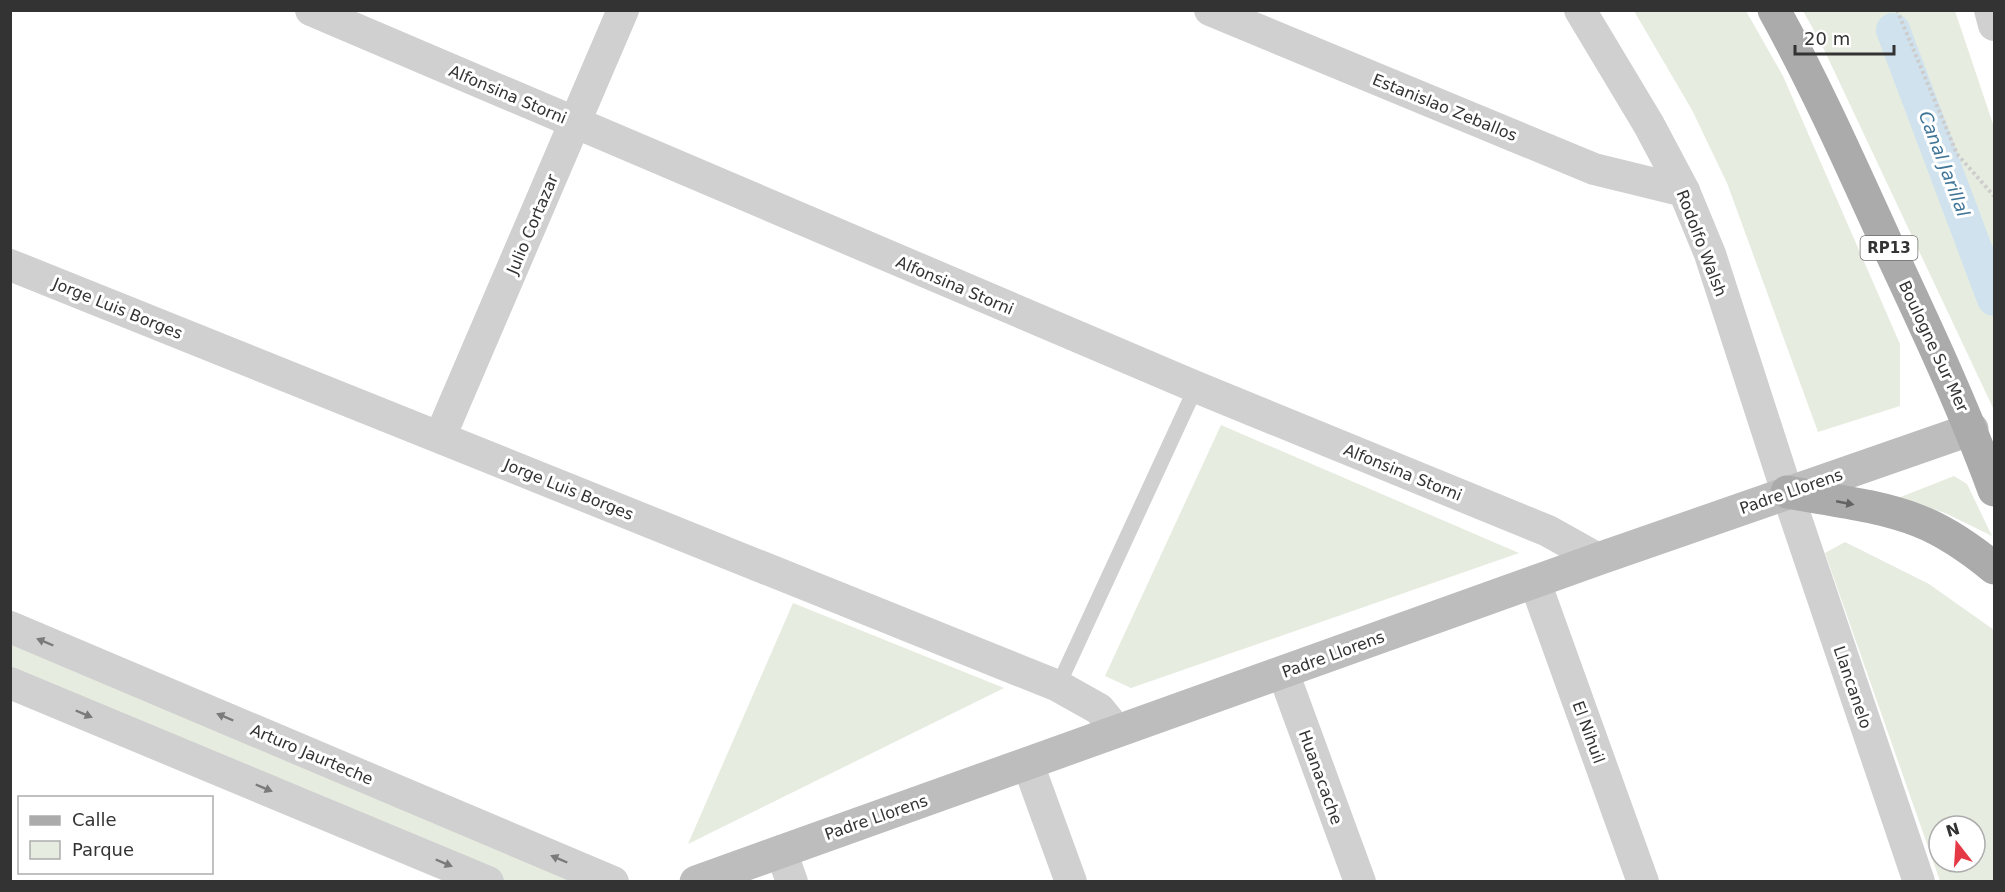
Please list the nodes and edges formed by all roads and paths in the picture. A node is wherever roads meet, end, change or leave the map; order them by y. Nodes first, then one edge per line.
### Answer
1 (311, 10) edge
2 (623, 10) edge
3 (1210, 10) edge
4 (1580, 10) edge
5 (1774, 10) edge
6 (1897, 10) edge
7 (1990, 10) edge
8 (1995, 25) edge
9 (575, 123) junction
10 (1684, 191) junction
11 (1995, 196) edge
12 (10, 265) edge
13 (1196, 387) junction
14 (1972, 429) junction
15 (440, 437) junction
16 (1995, 490) edge
17 (1787, 492) junction
18 (1598, 559) junction
19 (1995, 568) edge
20 (1535, 582) junction
21 (10, 627) edge
22 (1283, 672) junction
23 (10, 683) edge
24 (1058, 686) junction
25 (1117, 731) junction
26 (1028, 764) junction
27 (781, 851) junction
28 (488, 882) edge
29 (613, 882) edge
30 (696, 882) edge
31 (792, 882) edge
32 (1071, 882) edge
33 (1360, 882) edge
34 (1643, 882) edge
35 (1919, 882) edge

1 - 9 street, Alfonsina Storni
2 - 9 street, Julio Cortazar
3 - 10 street, Estanislao Zeballos
4 - 10 street, Rodolfo Walsh
5 - 14 main road, Boulogne Sur Mer / RP13
6 - 11 path
7 - 8 street
9 - 13 street, Alfonsina Storni
9 - 15 street, Julio Cortazar
10 - 17 street, Rodolfo Walsh
12 - 15 street, Jorge Luis Borges
13 - 18 street, Alfonsina Storni
13 - 24 lane
14 - 16 main road, Boulogne Sur Mer / RP13
14 - 17 street, Padre Llorens
15 - 24 street, Jorge Luis Borges
17 - 18 street, Padre Llorens
17 -> 19 main road
17 - 35 street, Llancanelo
18 - 20 street, Padre Llorens
20 - 22 street, Padre Llorens
20 - 34 street, El Nihuil
29 -> 21 street, Arturo Jaurteche
22 - 25 street, Padre Llorens
22 - 33 street, Huanacache
23 -> 28 street
24 - 25 street, Jorge Luis Borges
25 - 26 street, Padre Llorens
26 - 27 street, Padre Llorens
26 - 32 street
27 - 30 street, Padre Llorens
27 - 31 street

